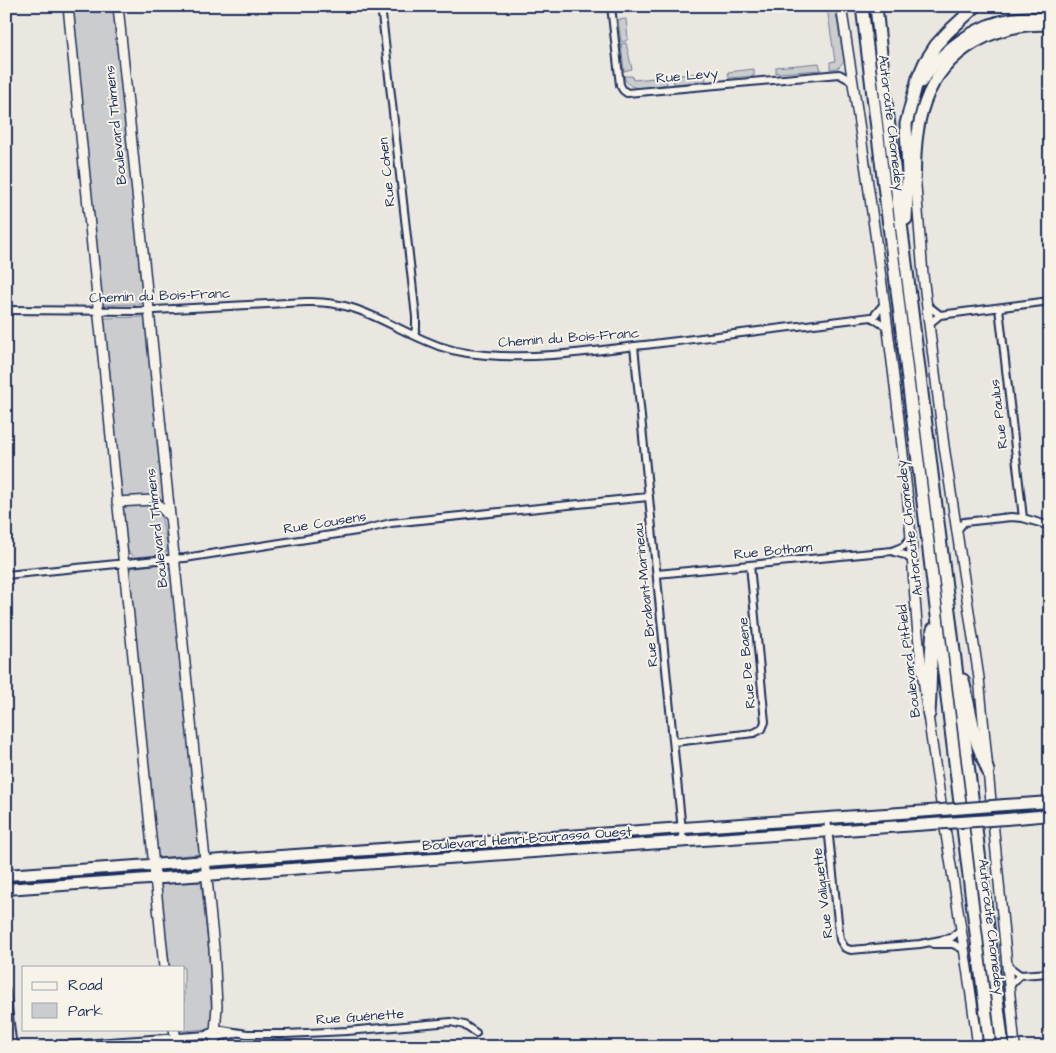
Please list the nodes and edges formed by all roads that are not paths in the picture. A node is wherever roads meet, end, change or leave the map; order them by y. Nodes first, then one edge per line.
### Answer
1 (68, 6) edge
2 (118, 6) edge
3 (382, 6) edge
4 (611, 6) edge
5 (841, 6) edge
6 (876, 6) edge
7 (976, 6) edge
8 (861, 9) edge
9 (1050, 20) edge
10 (1050, 25) edge
11 (850, 64) junction
12 (839, 74) junction
13 (852, 81) junction
14 (913, 97) junction
15 (915, 173) joint
16 (904, 251) junction
17 (1050, 301) edge
18 (884, 304) junction
19 (926, 304) junction
20 (999, 308) junction
21 (6, 310) edge
22 (148, 310) junction
23 (98, 311) junction
24 (940, 315) junction
25 (873, 317) junction
26 (928, 324) junction
27 (887, 327) junction
28 (414, 335) junction
29 (634, 346) junction
30 (648, 498) junction
31 (117, 502) junction
32 (953, 513) junction
33 (169, 516) junction
34 (1023, 518) junction
35 (964, 522) junction
36 (1050, 526) edge
37 (956, 532) junction
38 (912, 538) junction
39 (892, 552) junction
40 (174, 558) junction
41 (913, 561) junction
42 (123, 563) junction
43 (750, 565) junction
44 (657, 574) junction
45 (6, 576) edge
46 (935, 608) junction
47 (952, 637) junction
48 (929, 714) junction
49 (674, 742) junction
50 (988, 771) junction
51 (1050, 802) edge
52 (1050, 815) edge
53 (826, 818) junction
54 (682, 828) junction
55 (828, 831) junction
56 (683, 841) junction
57 (205, 861) junction
58 (153, 864) junction
59 (6, 874) edge
60 (206, 875) junction
61 (154, 879) junction
62 (6, 889) edge
63 (961, 929) junction
64 (920, 944) junction
65 (964, 950) junction
66 (164, 966) edge
67 (1008, 966) junction
68 (1050, 973) edge
69 (1020, 975) junction
70 (1010, 986) junction
71 (6, 992) edge
72 (174, 1033) edge
73 (476, 1033) dead end
74 (212, 1034) junction
75 (16, 1047) edge
76 (40, 1047) edge
77 (178, 1047) edge
78 (214, 1047) edge
79 (978, 1047) edge
80 (990, 1047) edge
81 (1002, 1047) edge
82 (1015, 1047) edge

1 - 23 street
2 - 22 street, Boulevard Thimens
3 - 28 street, Rue Cohen
4 - 12 street, Rue Levy
5 - 11 street, Boulevard Pitfield
6 - 16 highway, Autoroute Chomedey
7 - 14 highway
8 - 46 highway, Autoroute Chomedey
9 - 14 highway
10 - 15 main road
11 - 12 street
11 - 13 street, Boulevard Pitfield
12 - 13 street
13 - 18 street, Boulevard Pitfield
14 - 16 highway
15 - 19 street
16 - 47 highway, Autoroute Chomedey
17 - 20 street
18 - 25 street
18 - 27 street, Boulevard Pitfield
19 - 24 street
19 - 26 street
20 - 24 street
20 - 34 street, Rue Paulus
21 - 23 street, Chemin du Bois-Franc
22 - 23 street, Chemin du Bois-Franc
22 - 28 street, Chemin du Bois-Franc
22 - 33 street, Boulevard Thimens
23 - 31 street
24 - 26 street
25 - 27 street
25 - 29 street, Chemin du Bois-Franc
26 - 32 street
27 - 38 street, Boulevard Pitfield
28 - 29 street, Chemin du Bois-Franc
29 - 30 street, Rue Brabant-Marineau
30 - 40 street, Rue Cousens
30 - 44 street, Rue Brabant-Marineau
31 - 33 street
31 - 42 street
32 - 35 street
32 - 37 street
33 - 40 street, Boulevard Thimens
34 - 35 street
34 - 36 street
35 - 37 street
37 - 50 street
38 - 39 street, Rue Botham
38 - 41 street, Boulevard Pitfield
39 - 41 street, Rue Botham
39 - 43 street, Rue Botham
40 - 42 street, Rue Cousens
40 - 57 street, Boulevard Thimens
41 - 48 street, Boulevard Pitfield
42 - 45 street, Rue Cousens
42 - 58 street
43 - 44 street, Rue Botham
43 - 49 street, Rue De Baene
44 - 49 street, Rue Brabant-Marineau
46 - 48 highway
46 - 80 highway, Autoroute Chomedey
47 - 50 highway
47 - 81 highway, Autoroute Chomedey
48 - 63 street, Boulevard Pitfield
49 - 54 street, Rue Brabant-Marineau
50 - 67 street
51 - 53 main road, Boulevard Henri-Bourassa Ouest, bridge
52 - 55 main road, Boulevard Henri-Bourassa Ouest, bridge
53 - 54 main road, Boulevard Henri-Bourassa Ouest
53 - 55 street, Rue Valiquette
54 - 56 street, Rue Brabant-Marineau
54 - 57 main road, Boulevard Henri-Bourassa Ouest
55 - 56 main road, Boulevard Henri-Bourassa Ouest
55 - 64 street, Rue Valiquette
56 - 60 main road, Boulevard Henri-Bourassa Ouest
57 - 58 main road, Boulevard Henri-Bourassa Ouest
57 - 60 street, Boulevard Thimens
58 - 59 main road, Boulevard Henri-Bourassa Ouest
58 - 61 street
60 - 61 main road, Boulevard Henri-Bourassa Ouest
60 - 74 street, Boulevard Thimens
61 - 62 main road, Boulevard Henri-Bourassa Ouest
61 - 66 street
63 - 64 street, Rue Valiquette
63 - 65 street, Boulevard Pitfield
64 - 65 street, Rue Valiquette
65 - 79 street, Boulevard Pitfield
67 - 69 street
67 - 70 street
68 - 69 street
69 - 70 street
70 - 82 street
71 - 75 street
72 - 74 street, Rue Guénette
72 - 76 street, Rue Guénette
72 - 77 street
73 - 74 street, Rue Guénette
74 - 78 street, Boulevard Thimens

